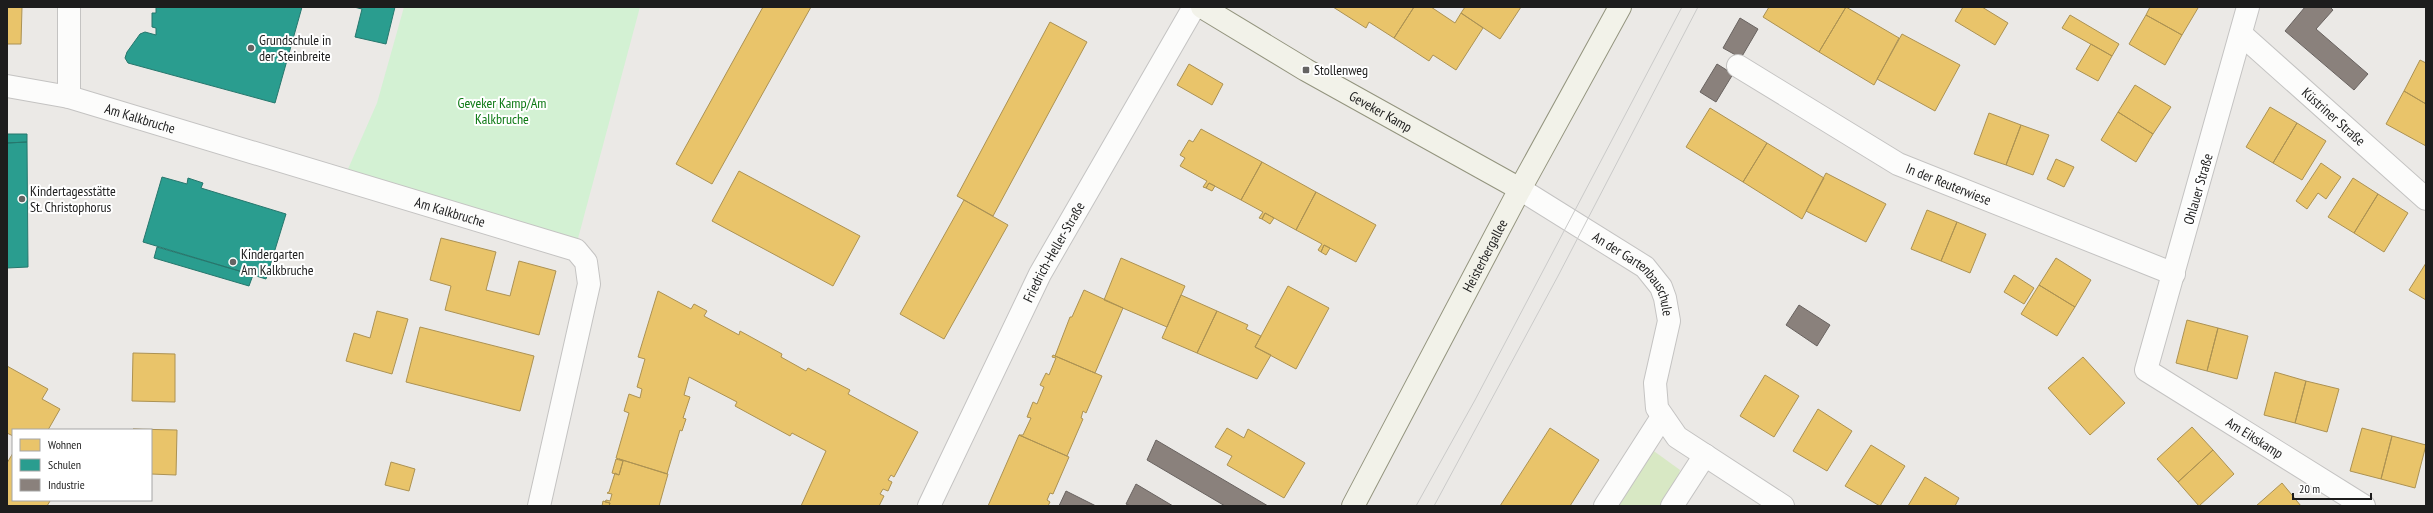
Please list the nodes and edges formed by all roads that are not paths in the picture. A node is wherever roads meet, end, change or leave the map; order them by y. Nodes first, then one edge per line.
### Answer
1 (69, 7) edge
2 (1194, 7) edge
3 (1202, 7) edge
4 (1620, 7) edge
5 (2248, 7) edge
6 (2241, 34) junction
7 (1738, 66) dead end
8 (7, 86) edge
9 (69, 97) junction
10 (1520, 189) junction
11 (2426, 199) edge
12 (2174, 274) junction
13 (2146, 370) joint
14 (1662, 417) junction
15 (1705, 455) junction
16 (539, 506) edge
17 (929, 506) edge
18 (1353, 506) edge
19 (1605, 506) edge
20 (1672, 506) edge
21 (1783, 506) edge
22 (2364, 506) edge

1 - 9 street
2 - 17 street, Friedrich-Heller-Straße
3 - 10 main road, Geveker Kamp
4 - 10 main road, Heisterbergallee
5 - 6 street, Ohlauer Straße
6 - 11 street, Küstriner Straße
6 - 12 street, Ohlauer Straße
7 - 12 street, In der Reuterwiese
8 - 9 street, Am Kalkbruche
9 - 16 street, Am Kalkbruche
10 - 14 street, An der Gartenbauschule
10 - 18 main road, Heisterbergallee
12 - 13 street, Ohlauer Straße
13 - 22 street, Am Eikskamp
14 - 15 street, An der Gartenbauschule
14 - 19 street
15 - 20 street
15 - 21 street, An der Gartenbauschule

